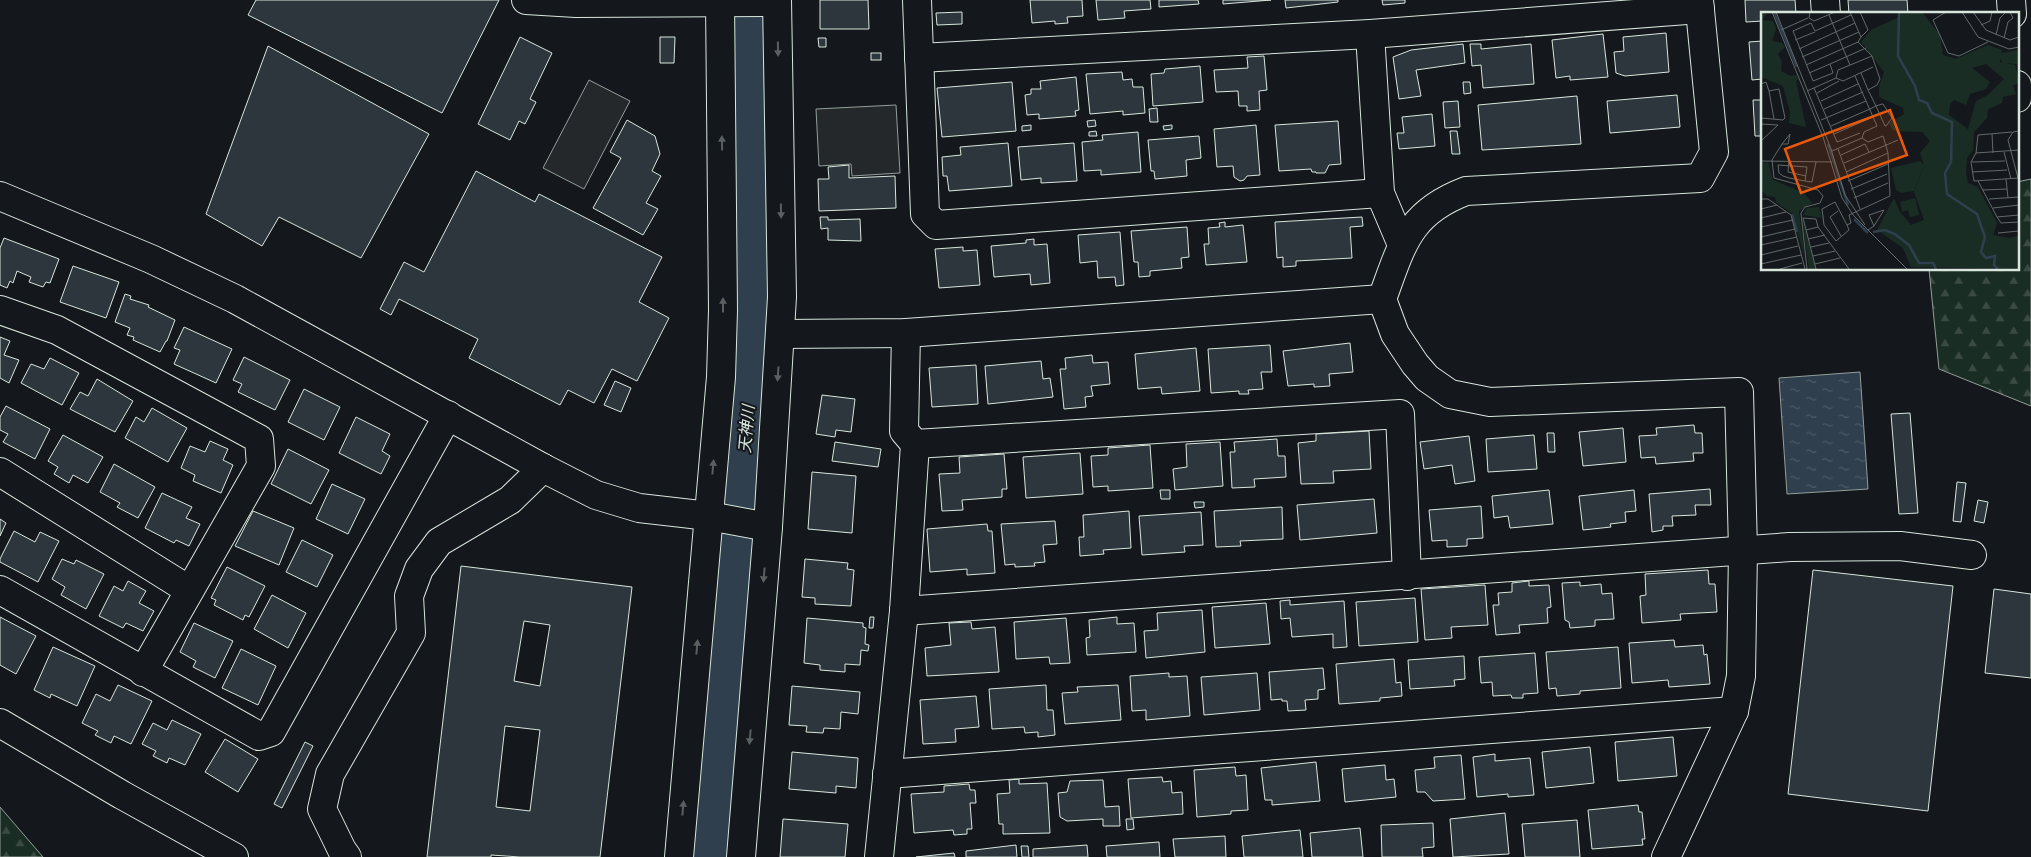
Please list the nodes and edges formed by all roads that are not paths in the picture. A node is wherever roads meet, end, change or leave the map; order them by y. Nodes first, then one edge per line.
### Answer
1 (526, 0) edge
2 (917, 0) edge
3 (749, 2) edge
4 (1700, 4) edge
5 (1370, 34) junction
6 (919, 58) junction
7 (1380, 193) junction
8 (0, 196) edge
9 (1402, 245) junction
10 (1382, 299) junction
11 (0, 310) edge
12 (906, 333) junction
13 (781, 334) junction
14 (448, 415) junction
15 (915, 444) junction
16 (543, 468) junction
17 (0, 472) edge
18 (715, 518) junction
19 (761, 526) junction
20 (1743, 550) junction
21 (1972, 554) dead end
22 (1407, 576) junction
23 (0, 590) edge
24 (189, 590) junction
25 (904, 611) junction
26 (143, 672) junction
27 (1734, 712) junction
28 (0, 723) edge
29 (887, 774) junction
30 (234, 857) edge
31 (347, 857) edge
32 (679, 857) edge
33 (740, 857) edge
34 (879, 857) edge
35 (1666, 857) edge

1 - 3 street
2 - 6 street
3 -> 13 street
18 -> 3 street
4 - 5 street
4 - 9 street
5 - 6 street
5 - 7 street
6 - 7 street
7 - 9 street
8 - 14 street
9 - 10 street
10 - 12 street
10 - 20 street
11 - 24 street
12 - 13 street
12 - 15 street
13 -> 19 street
14 - 16 street
14 - 26 street
15 - 22 street
15 - 25 street
16 - 18 street
16 - 31 street
17 - 24 street
18 - 19 street
32 -> 18 street
19 -> 33 street
20 - 21 street
20 - 22 street
20 - 27 street
22 - 25 street
23 - 26 street
24 - 26 street
25 - 29 street
27 - 29 street
27 - 35 street
28 - 30 street
29 - 34 street

